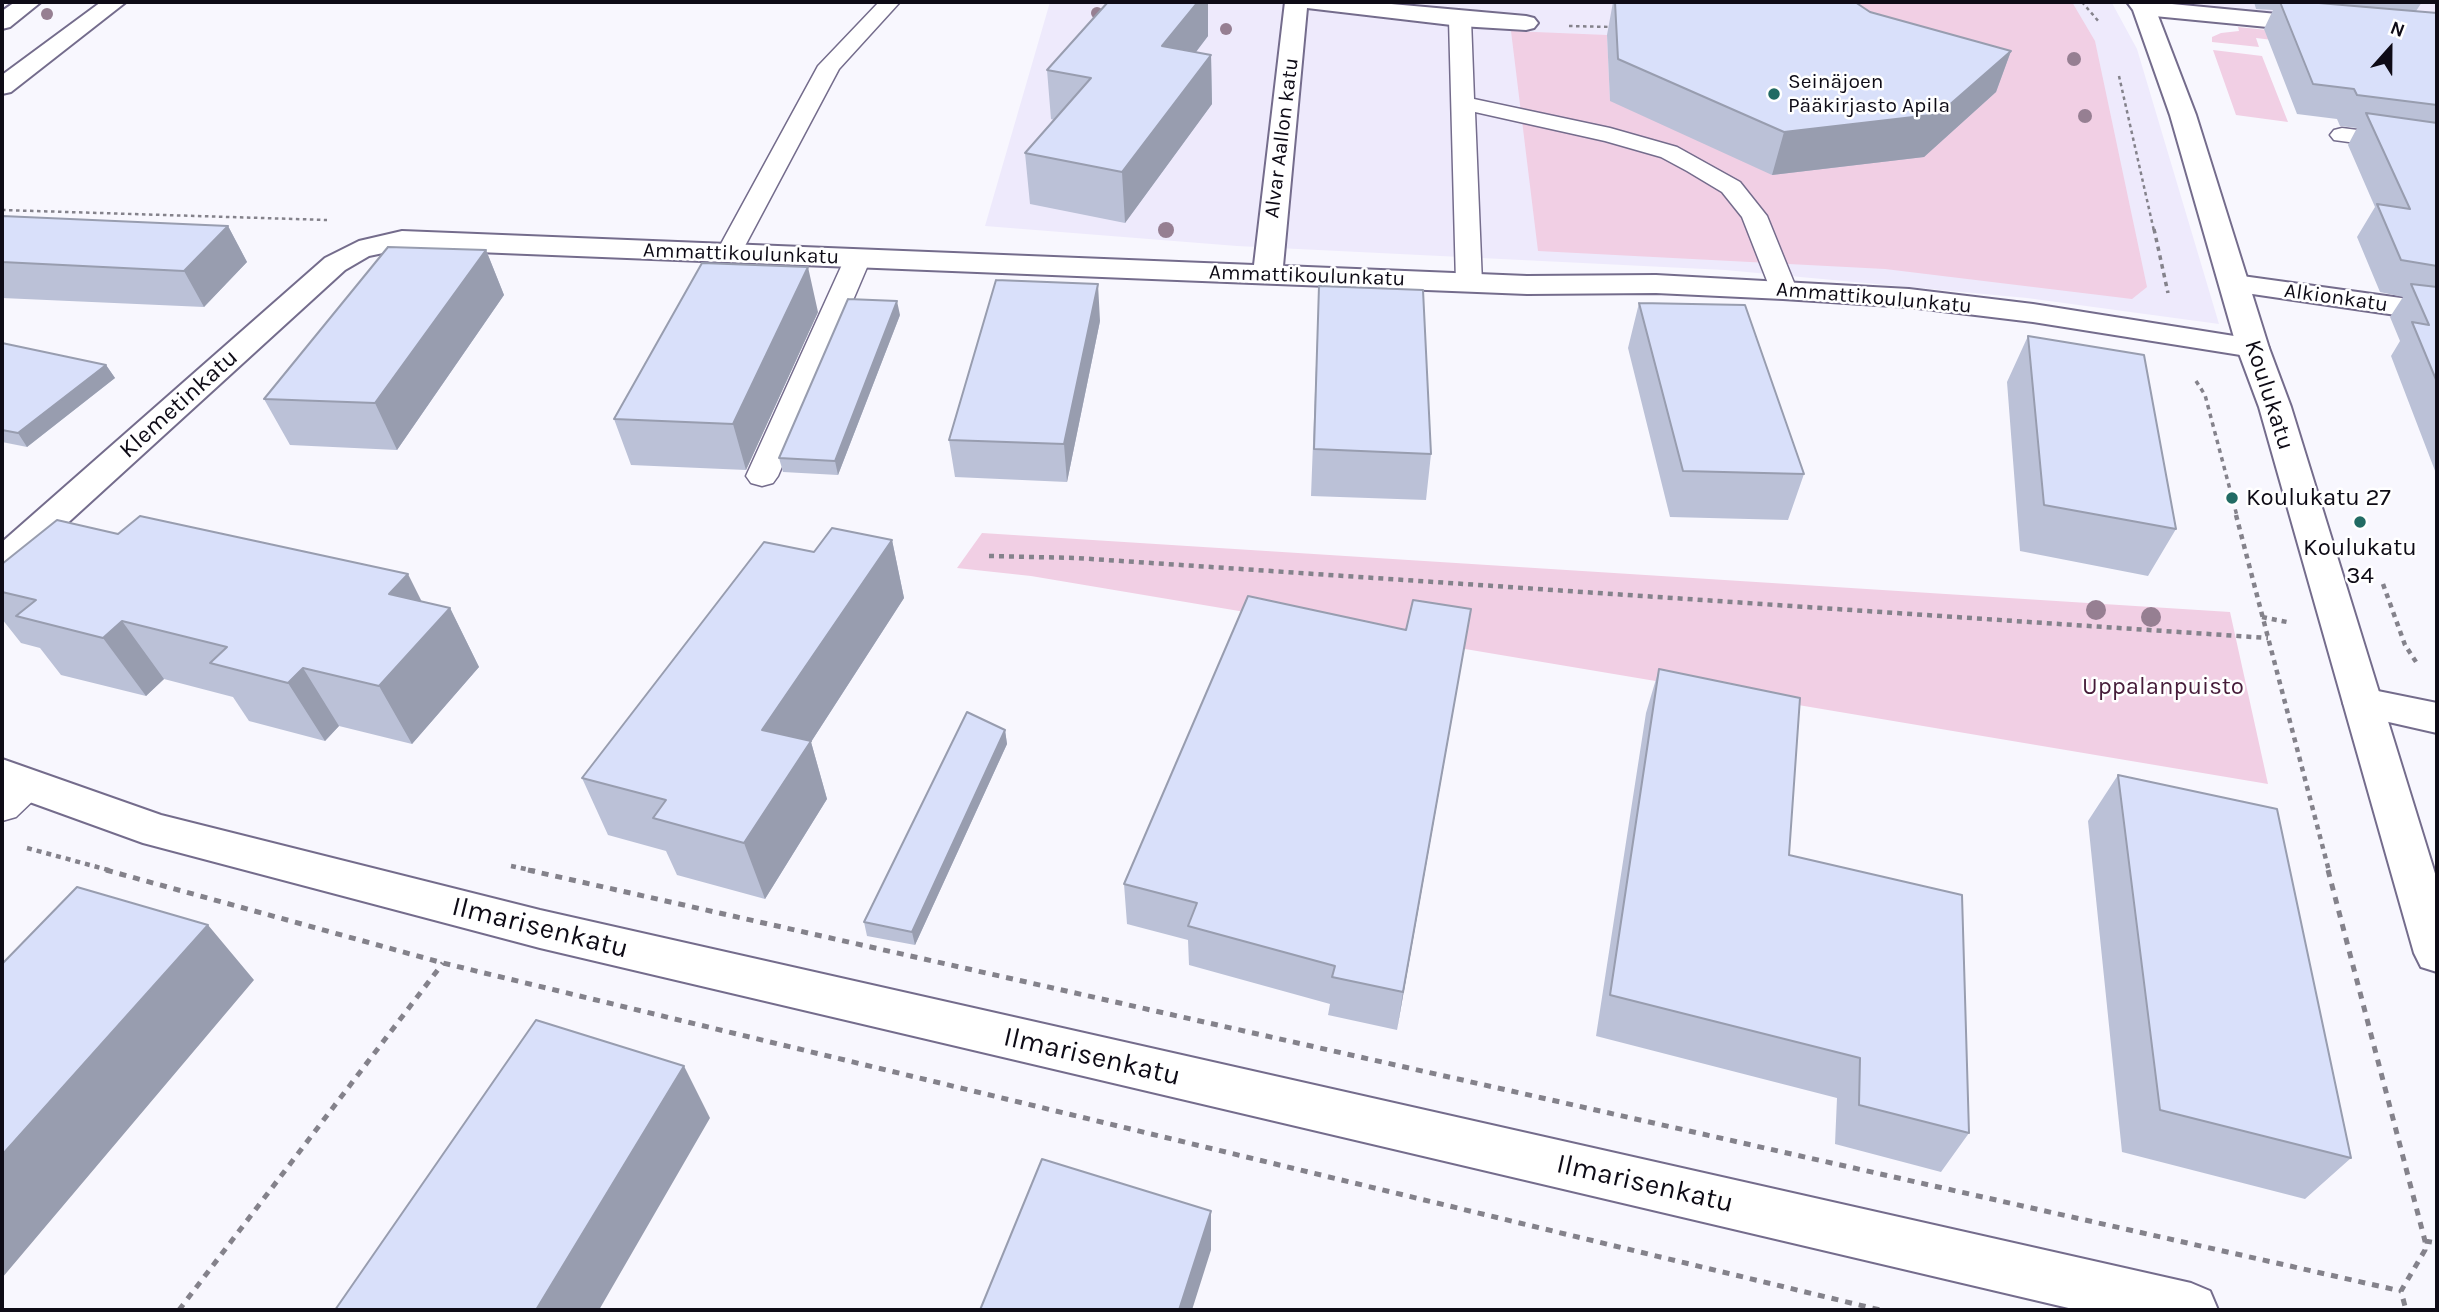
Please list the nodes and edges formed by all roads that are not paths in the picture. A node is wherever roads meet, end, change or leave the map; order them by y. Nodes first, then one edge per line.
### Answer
1 (30, 2) edge
2 (115, 2) edge
3 (890, 2) edge
4 (1296, 2) edge
5 (1311, 2) edge
6 (2141, 5) edge
7 (1460, 19) junction
8 (2, 22) edge
9 (1526, 23) road end
10 (2345, 27) edge
11 (2, 87) edge
12 (1463, 103) junction
13 (2342, 135) dead end
14 (2437, 147) edge
15 (359, 250) joint
16 (729, 253) junction
17 (858, 258) junction
18 (1268, 275) junction
19 (1469, 282) junction
20 (2235, 284) junction
21 (1783, 290) junction
22 (2437, 312) edge
23 (2253, 348) junction
24 (762, 476) dead end
25 (2, 562) edge
26 (2362, 703) junction
27 (2437, 718) edge
28 (10, 788) edge
29 (2437, 953) edge
30 (2190, 1310) edge

1 - 8 street
2 - 11 street
3 - 16 lane
4 - 18 street, Alvar Aallon katu
5 - 7 street
6 - 10 street
6 - 20 street, Koulukatu
7 - 9 street
7 - 12 lane
12 - 19 lane
12 - 21 lane
13 - 14 lane
15 - 16 street, Ammattikoulunkatu
15 - 25 street, Klemetinkatu
16 - 17 street, Ammattikoulunkatu
17 - 18 street, Ammattikoulunkatu
17 - 24 lane
18 - 19 street, Ammattikoulunkatu
19 - 21 street, Ammattikoulunkatu
20 - 22 street, Alkionkatu
20 - 23 street, Koulukatu
21 - 23 street, Ammattikoulunkatu
23 - 26 street, Koulukatu
26 - 27 street
26 - 29 street, Koulukatu
28 - 30 street, Ilmarisenkatu

